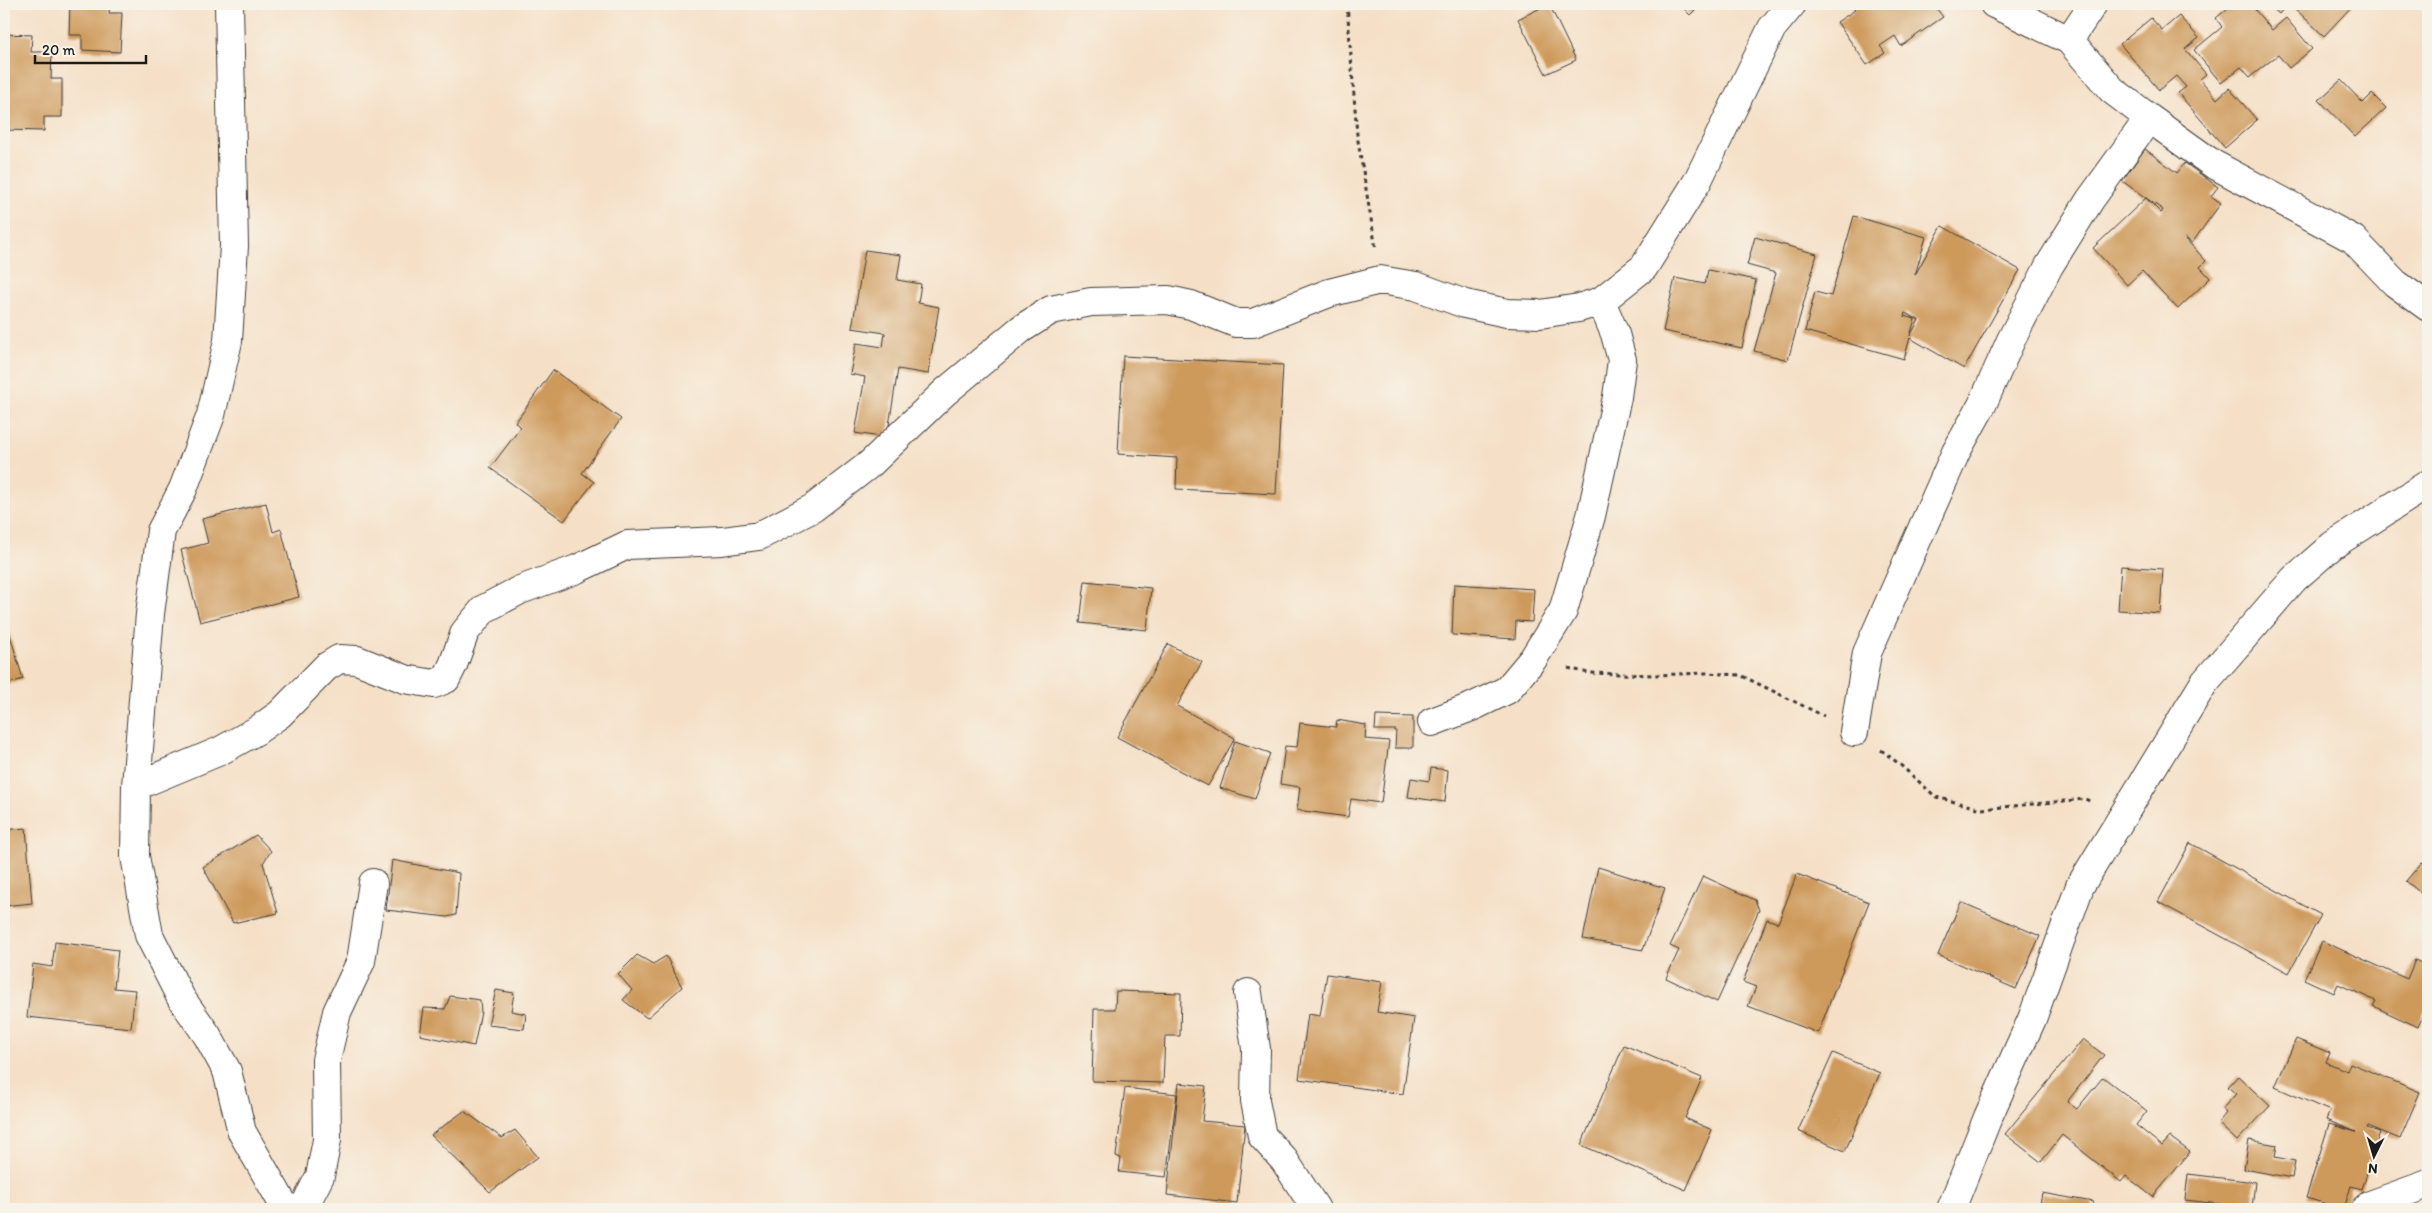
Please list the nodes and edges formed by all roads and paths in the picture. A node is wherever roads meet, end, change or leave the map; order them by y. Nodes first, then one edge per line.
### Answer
1 (229, 4) edge
2 (1347, 4) edge
3 (1792, 4) edge
4 (1994, 4) edge
5 (2094, 4) edge
6 (2069, 40) junction
7 (2149, 118) junction
8 (1380, 280) junction
9 (1601, 301) junction
10 (2428, 308) edge
11 (2428, 484) edge
12 (1432, 722) dead end
13 (1854, 732) dead end
14 (136, 786) junction
15 (373, 883) dead end
16 (1248, 993) dead end
17 (2428, 1184) edge
18 (286, 1209) edge
19 (303, 1209) edge
20 (1316, 1209) edge
21 (1951, 1209) edge
22 (2365, 1209) edge

1 - 14 street
2 - 8 path
3 - 9 street
4 - 6 street
5 - 6 street
6 - 7 street
7 - 10 street
7 - 13 street
8 - 9 street
8 - 14 street
9 - 12 street
11 - 21 street
14 - 18 street
15 - 19 street
16 - 20 street
17 - 22 street

